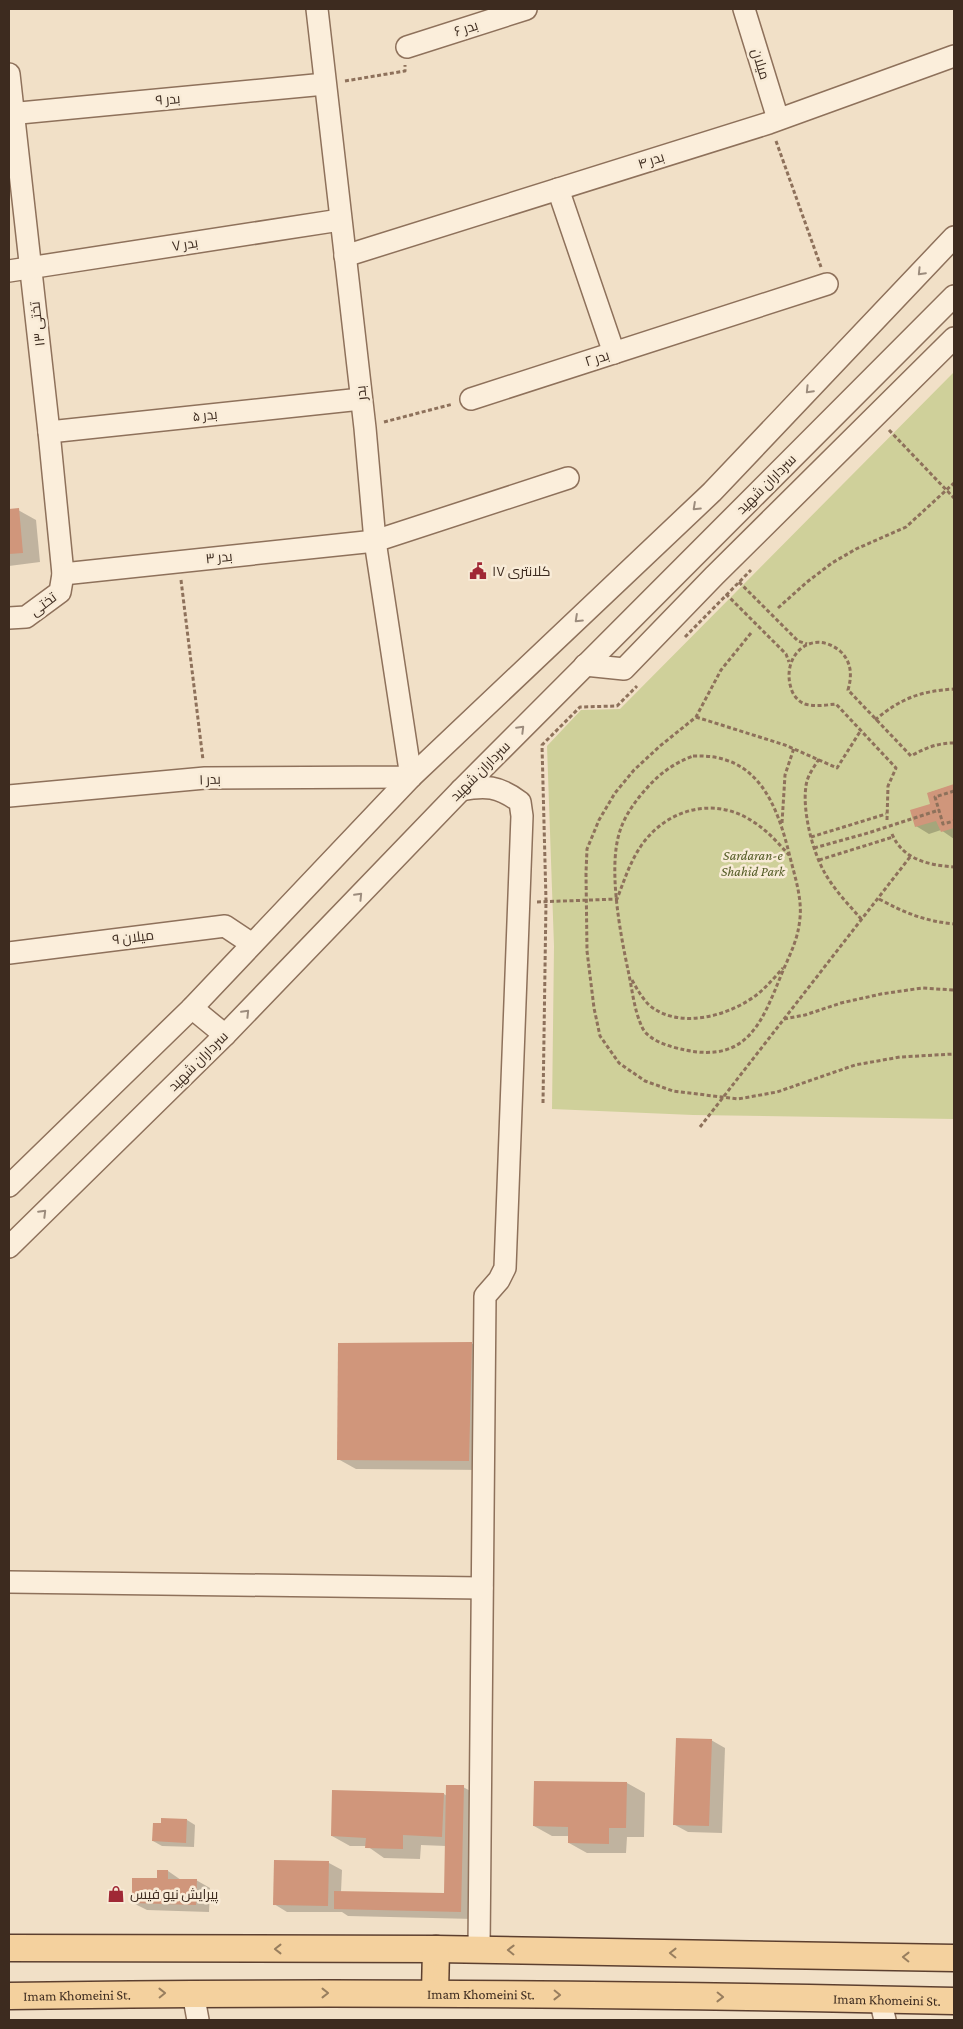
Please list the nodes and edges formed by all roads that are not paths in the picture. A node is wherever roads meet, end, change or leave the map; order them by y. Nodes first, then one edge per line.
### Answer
1 (317, 9) edge
2 (526, 9) edge
3 (744, 9) edge
4 (407, 47) road end
5 (954, 56) edge
6 (9, 74) edge
7 (325, 84) junction
8 (10, 114) edge
9 (774, 121) junction
10 (558, 189) junction
11 (340, 220) junction
12 (954, 237) edge
13 (345, 256) junction
14 (30, 268) junction
15 (9, 271) edge
16 (827, 284) road end
17 (954, 296) edge
18 (954, 338) edge
19 (614, 353) junction
20 (361, 399) junction
21 (471, 399) road end
22 (49, 432) junction
23 (568, 478) dead end
24 (375, 541) junction
25 (63, 574) junction
26 (9, 618) edge
27 (585, 665) junction
28 (411, 777) junction
29 (461, 790) junction
30 (9, 796) edge
31 (252, 944) junction
32 (9, 952) edge
33 (192, 1008) junction
34 (225, 1035) junction
35 (13, 1177) edge
36 (9, 1247) edge
37 (9, 1582) edge
38 (482, 1588) junction
39 (9, 1948) edge
40 (436, 1949) junction
41 (479, 1950) junction
42 (954, 1958) edge
43 (193, 1993) junction
44 (435, 1993) junction
45 (9, 1996) edge
46 (954, 2001) edge
47 (883, 2010) edge
48 (198, 2020) edge

1 - 7 street, بدر
2 - 4 street, بدر ۶
3 - 9 street, میلان
5 - 9 street, بدر ۴
6 - 8 street, تختی ۱۳
7 - 8 street, بدر ۹
7 - 11 street, بدر
8 - 14 street, تختی ۱۳
9 - 10 street, بدر ۴
10 - 13 street, بدر ۴
10 - 19 street
11 - 13 street, بدر
11 - 14 street, بدر ۷
12 -> 28 street
13 - 20 street, بدر
14 - 15 street, بدر ۷
14 - 22 street, تختی ۱۳
16 - 19 street, بدر ۲
17 - 27 street, سرداران شهید
18 - 27 street
19 - 21 street, بدر ۲
20 - 22 street, بدر ۵
20 - 24 street, بدر
22 - 25 street, تختی ۱۳
23 - 24 street, بدر ۳
24 - 25 street, بدر ۳
24 - 28 street, بدر
25 - 26 street, تختی
29 -> 27 street, سرداران شهید
28 - 30 street, بدر ۱
28 - 31 street
34 -> 29 street, سرداران شهید
29 - 38 street
31 - 32 street, میلان ۹
31 - 33 street
33 - 34 street
33 - 35 street
36 -> 34 street, سرداران شهید
37 - 38 street
38 - 41 street
40 -> 39 main road
40 - 41 main road
40 - 44 main road
42 -> 41 main road
43 -> 44 main road, Imam Khomeini St.
45 -> 43 main road, Imam Khomeini St.
43 - 48 street
44 -> 47 main road, Imam Khomeini St.
46 - 47 main road, Imam Khomeini St.

